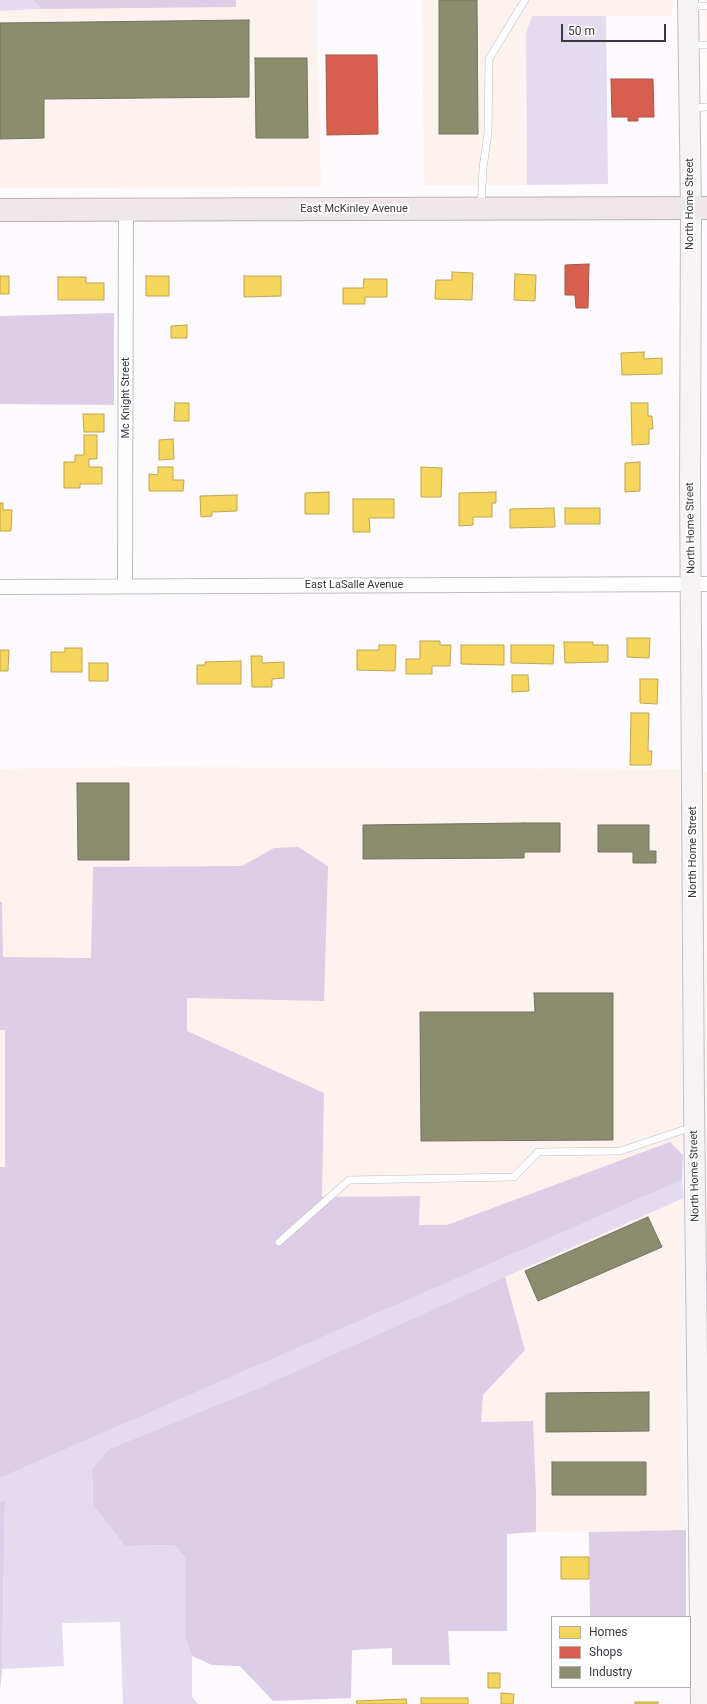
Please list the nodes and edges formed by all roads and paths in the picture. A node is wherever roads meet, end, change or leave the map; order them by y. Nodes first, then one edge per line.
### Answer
1 (525, 0) edge
2 (695, 4) edge
3 (698, 45) edge
4 (698, 108) edge
5 (699, 208) edge
6 (481, 209) junction
7 (0, 210) edge
8 (126, 210) junction
9 (699, 584) edge
10 (125, 586) junction
11 (0, 587) edge
12 (694, 1126) junction
13 (279, 1242) dead end
14 (701, 1704) edge

1 - 6 lane
2 - 3 street, North Home Street
3 - 4 street, North Home Street
4 - 5 street, North Home Street
5 - 6 main road, East McKinley Avenue
5 - 9 street, North Home Street
6 - 8 main road, East McKinley Avenue
7 - 8 main road, East McKinley Avenue
8 - 10 street, Mc Knight Street
9 - 10 street, East LaSalle Avenue
9 - 12 street, North Home Street
10 - 11 street, East LaSalle Avenue
12 - 13 lane
12 - 14 street, North Home Street

